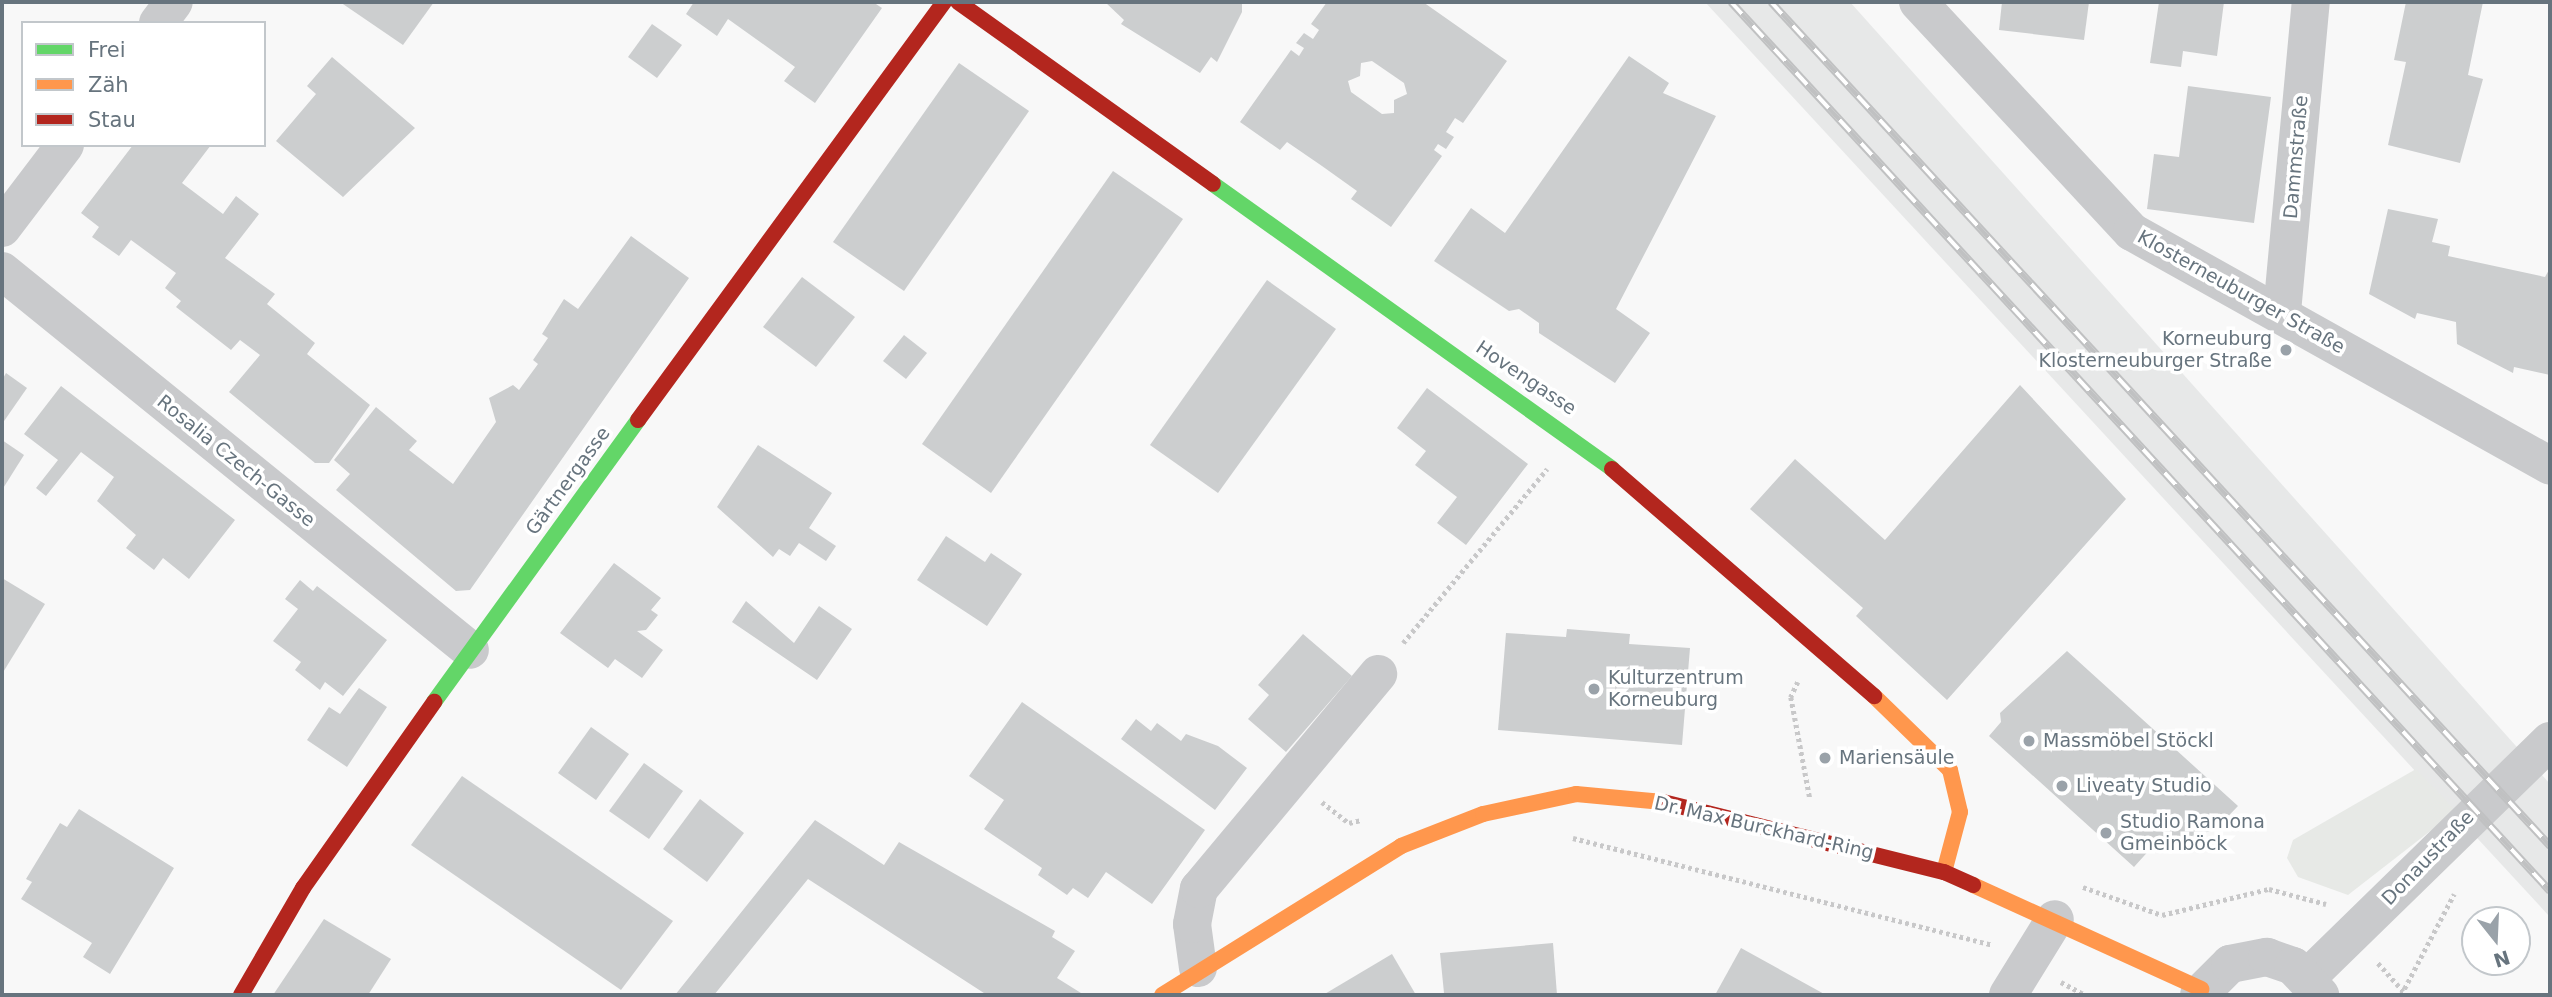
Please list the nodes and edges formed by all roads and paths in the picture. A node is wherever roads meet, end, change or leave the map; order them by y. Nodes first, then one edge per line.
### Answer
1 (174, 2) edge
2 (944, 2) edge
3 (958, 2) edge
4 (1917, 2) edge
5 (2311, 2) edge
6 (160, 21) edge
7 (63, 147) edge
8 (2, 228) edge
9 (2, 271) edge
10 (2282, 312) junction
11 (1574, 436) junction
12 (2550, 466) edge
13 (470, 650) junction
14 (1818, 651) junction
15 (1378, 674) joint
16 (2550, 741) edge
17 (1562, 835) dead end
18 (1808, 835) junction
19 (1944, 873) junction
20 (2457, 888) dead end
21 (2162, 915) dead end
22 (2054, 919) junction
23 (2354, 935) junction
24 (2028, 964) junction
25 (1198, 968) junction
26 (2314, 986) edge
27 (2200, 992) edge
28 (242, 995) edge
29 (1162, 995) edge
30 (2008, 995) edge
31 (2401, 995) edge

1 - 6 street
2 - 13 street, Gärtnergasse
3 - 11 street, Hovengasse
4 - 10 street, Klosterneuburger Straße
5 - 10 street, Dammstraße
7 - 8 street
9 - 13 street, Rosalia Czech-Gasse
10 - 12 street, Klosterneuburger Straße
11 - 14 street, Hovengasse
11 - 15 path
13 - 28 street, Gärtnergasse
14 - 18 path
14 - 19 street, Hovengasse
15 - 25 street
16 - 23 street, Donaustraße
17 - 24 path
18 - 19 street, Dr. Max Burckhard-Ring
18 - 25 street, Dr. Max Burckhard-Ring
19 - 22 street, Dr. Max Burckhard-Ring
20 - 31 path
21 - 23 path
22 - 24 street
22 - 27 street, Dr. Max Burckhard-Ring
23 - 26 street, Donaustraße
24 - 30 street
25 - 29 street, Dr. Max Burckhard-Ring
26 - 27 street, Dr. Max Burckhard-Ring

